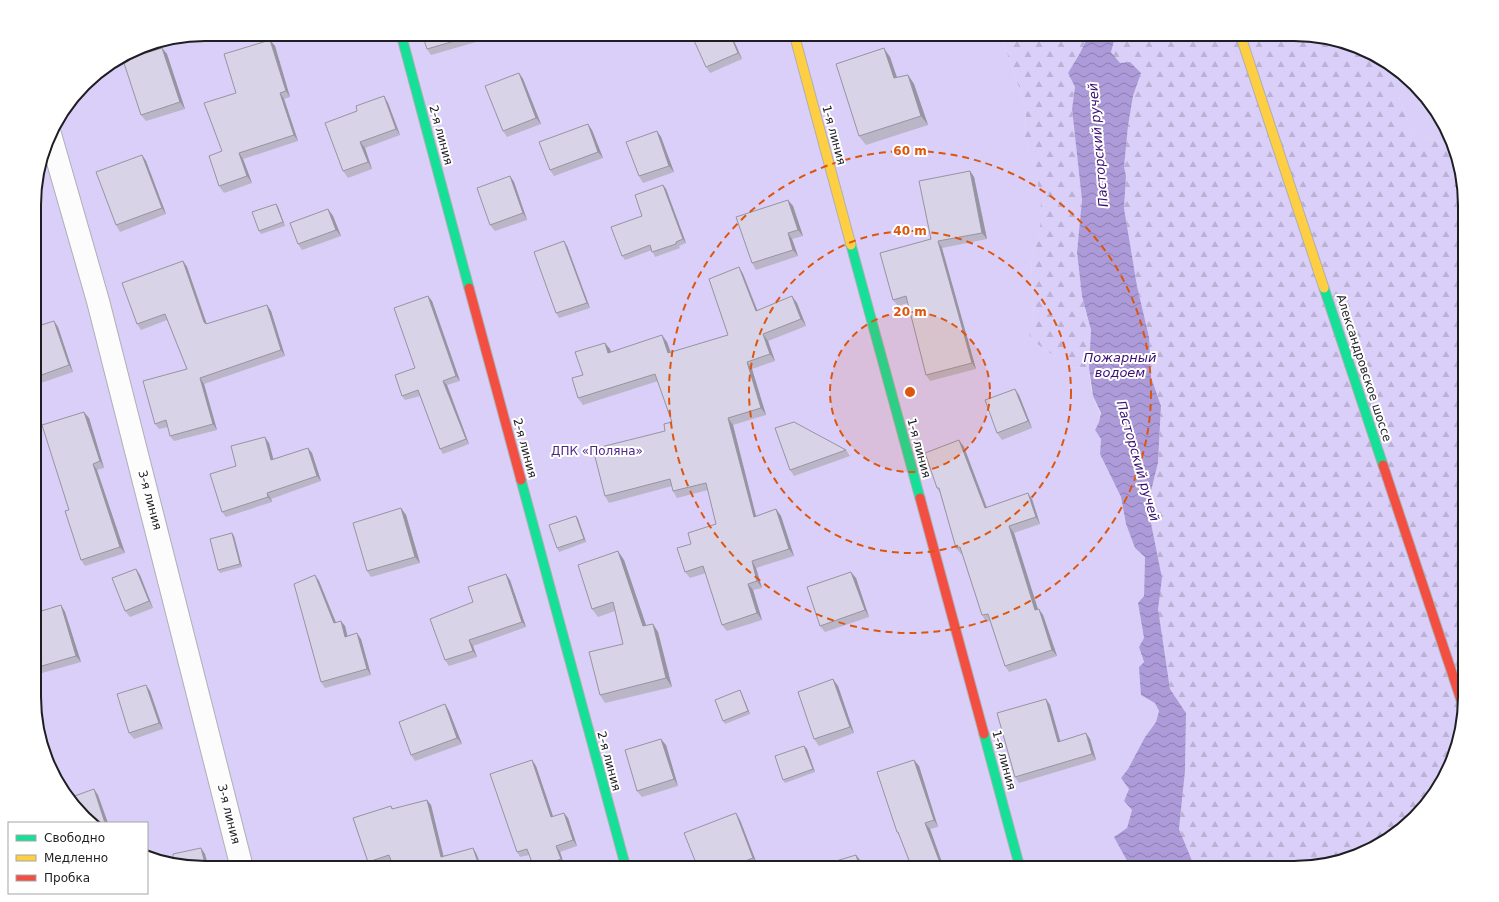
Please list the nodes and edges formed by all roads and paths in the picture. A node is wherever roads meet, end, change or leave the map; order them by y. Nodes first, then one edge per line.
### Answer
1 (403, 41) edge
2 (796, 41) edge
3 (1242, 41) edge
4 (53, 143) edge
5 (1458, 691) edge
6 (240, 861) edge
7 (624, 861) edge
8 (1018, 861) edge

1 - 7 street, 2-я линия
2 - 8 street, 1-я линия
3 - 5 street, Александровское шоссе
4 - 6 street, 3-я линия

